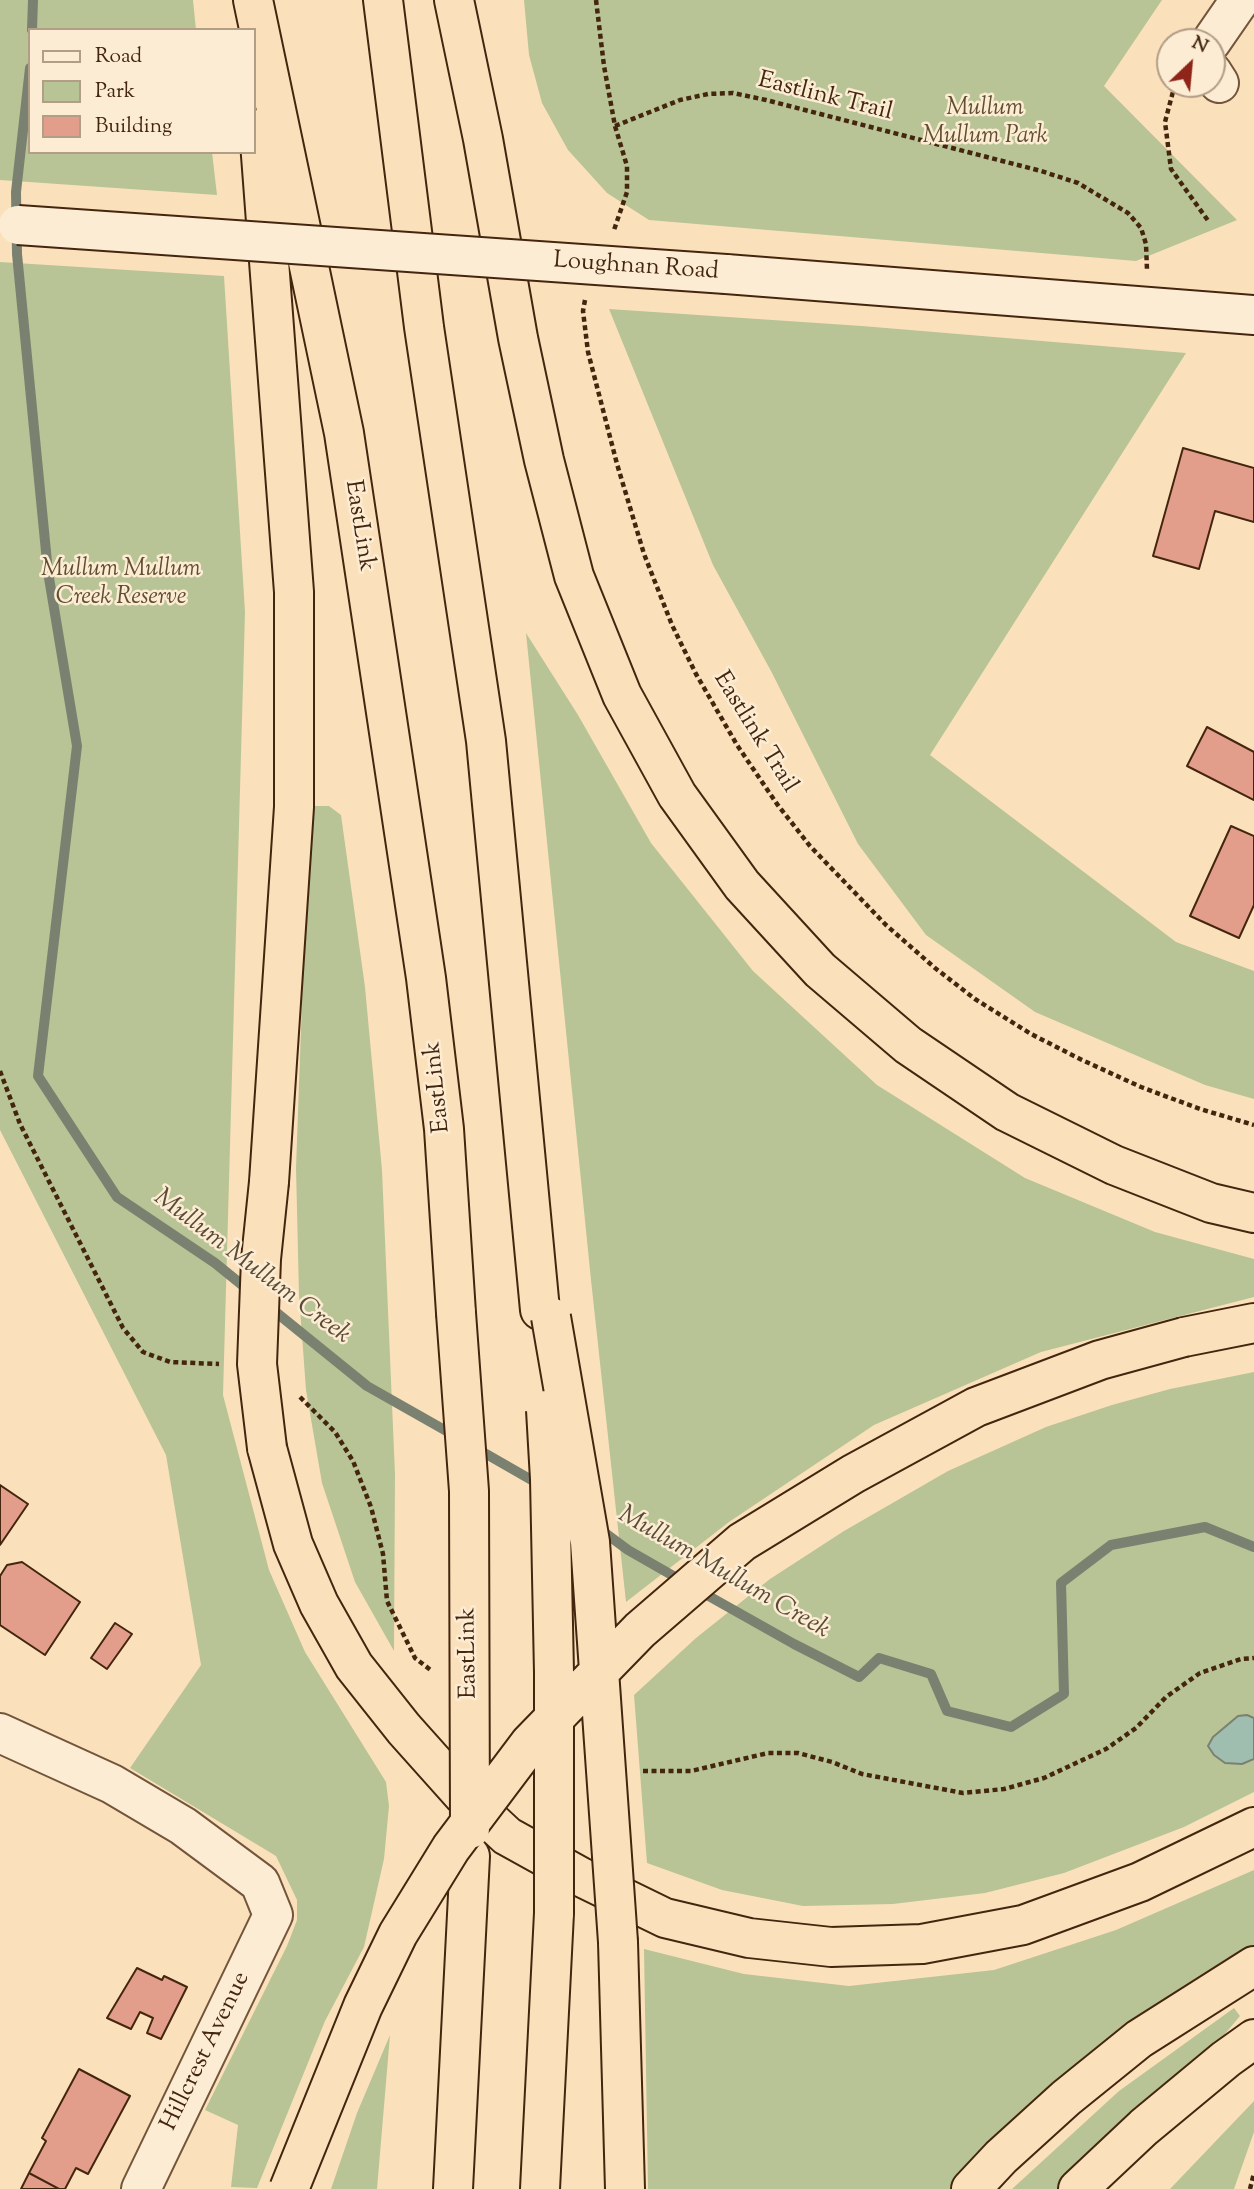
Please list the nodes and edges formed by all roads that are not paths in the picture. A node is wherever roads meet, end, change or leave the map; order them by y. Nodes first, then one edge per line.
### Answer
1 (252, 0) edge
2 (383, 0) edge
3 (454, 0) edge
4 (1240, 0) edge
5 (254, 28) edge
6 (1221, 28) edge
7 (256, 73) edge
8 (9, 224) edge
9 (1254, 315) edge
10 (1254, 1213) edge
11 (546, 1314) junction
12 (1254, 1323) edge
13 (0, 1733) edge
14 (1254, 1827) edge
15 (1254, 1966) edge
16 (1254, 2039) edge
17 (452, 2180) edge
18 (141, 2189) edge
19 (289, 2189) edge
20 (540, 2189) edge
21 (625, 2189) edge
22 (971, 2189) edge
23 (1078, 2189) edge

1 - 5 highway, bridge
1 - 17 highway, EastLink, bridge
2 - 11 highway
3 - 10 highway
4 - 6 main road
7 - 14 highway, bridge
8 - 9 main road, Loughnan Road, bridge
11 - 20 highway, bridge
11 - 21 highway, bridge
12 - 19 highway, bridge
13 - 18 main road, Hillcrest Avenue
15 - 22 highway
16 - 23 highway

